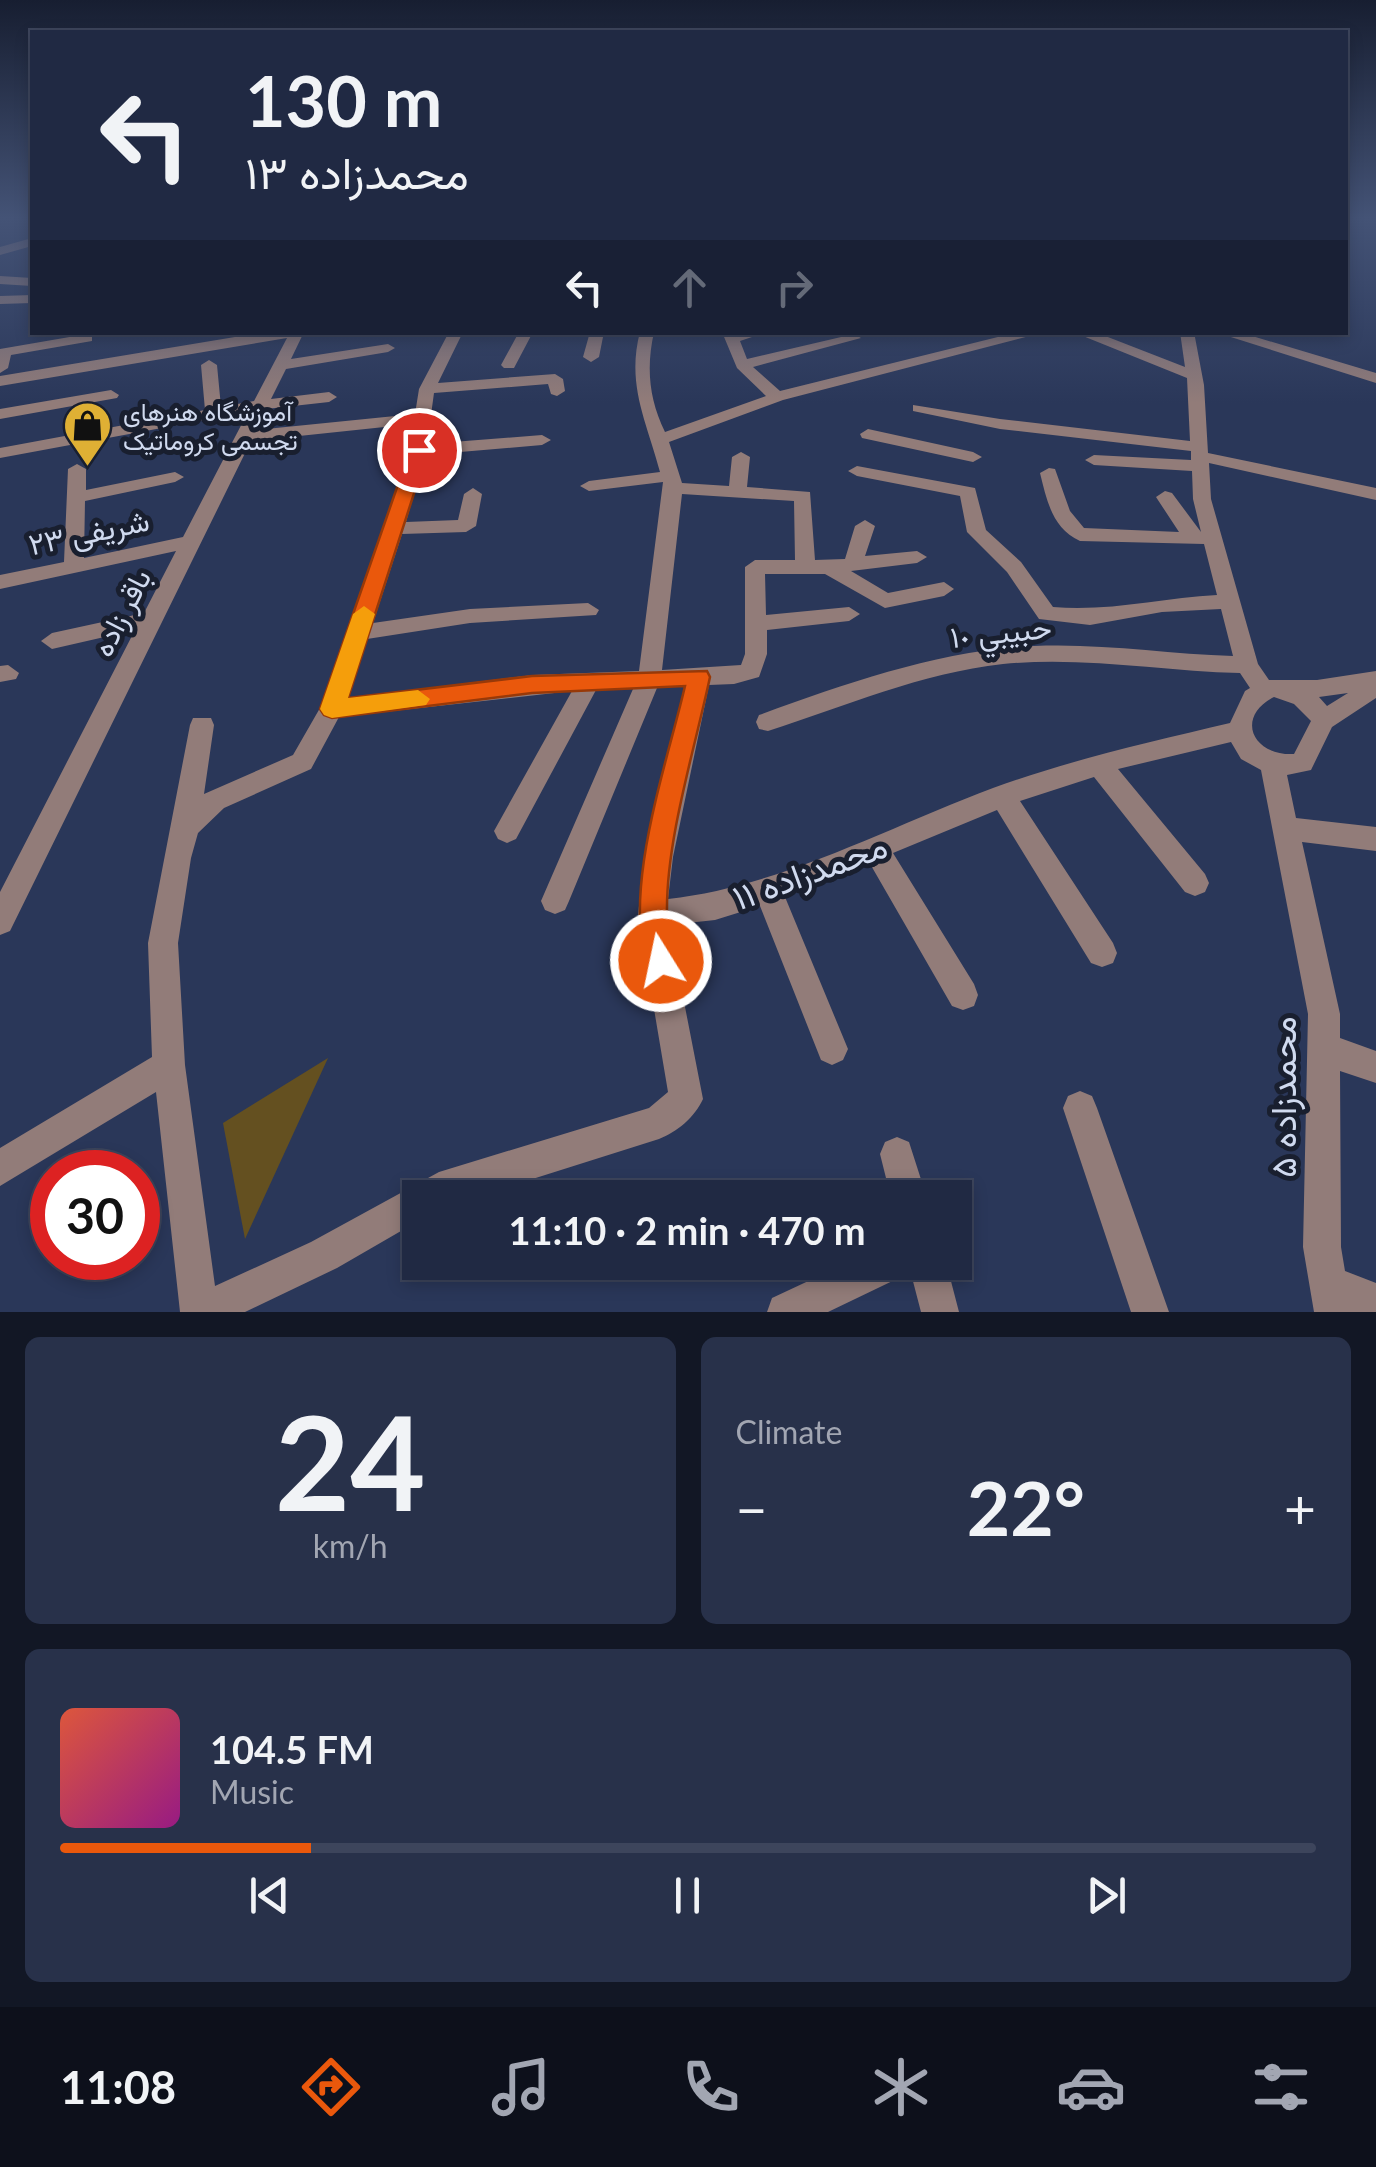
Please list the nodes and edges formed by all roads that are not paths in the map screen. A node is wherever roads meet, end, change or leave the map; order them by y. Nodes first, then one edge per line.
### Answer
1 (4, 280) edge
2 (30, 282) edge
3 (0, 300) edge
4 (29, 300) edge
5 (166, 335) edge
6 (246, 335) edge
7 (295, 335) edge
8 (454, 335) edge
9 (524, 335) edge
10 (596, 335) edge
11 (646, 335) edge
12 (1021, 335) edge
13 (1088, 335) edge
14 (1187, 335) edge
15 (1232, 335) edge
16 (730, 336) edge
17 (87, 338) dead end
18 (854, 338) dead end
19 (388, 348) dead end
20 (171, 352) junction
21 (591, 357) dead end
22 (2, 360) edge
23 (208, 365) dead end
24 (281, 365) junction
25 (742, 365) junction
26 (508, 366) dead end
27 (1194, 376) junction
28 (1376, 378) edge
29 (0, 381) edge
30 (426, 389) junction
31 (557, 391) dead end
32 (111, 395) dead end
33 (329, 397) dead end
34 (776, 397) junction
35 (261, 405) junction
36 (920, 408) dead end
37 (0, 414) edge
38 (214, 414) junction
39 (425, 418) junction
40 (868, 434) dead end
41 (245, 436) junction
42 (542, 440) dead end
43 (660, 440) junction
44 (419, 450) junction
45 (0, 454) edge
46 (742, 456) dead end
47 (1200, 457) junction
48 (1094, 460) dead end
49 (77, 468) dead end
50 (857, 471) dead end
51 (1049, 473) dead end
52 (175, 477) dead end
53 (671, 482) junction
54 (589, 486) dead end
55 (738, 490) junction
56 (968, 492) junction
57 (473, 494) dead end
58 (1376, 494) edge
59 (1166, 497) dead end
60 (76, 498) junction
61 (865, 526) dead end
62 (394, 528) junction
63 (1203, 538) junction
64 (191, 542) junction
65 (916, 556) dead end
66 (854, 561) junction
67 (74, 566) junction
68 (829, 567) junction
69 (804, 568) junction
70 (0, 582) edge
71 (944, 589) dead end
72 (1230, 601) junction
73 (588, 610) dead end
74 (849, 614) dead end
75 (152, 619) junction
76 (756, 624) junction
77 (357, 634) junction
78 (52, 641) dead end
79 (1247, 666) junction
80 (699, 677) junction
81 (650, 679) junction
82 (589, 682) junction
83 (1376, 683) edge
84 (1273, 689) junction
85 (332, 709) junction
86 (768, 722) dead end
87 (1323, 722) junction
88 (202, 725) dead end
89 (1241, 730) junction
90 (1272, 764) junction
91 (1099, 765) junction
92 (1002, 796) junction
93 (186, 826) junction
94 (1285, 828) junction
95 (508, 831) dead end
96 (1376, 838) edge
97 (875, 848) junction
98 (1195, 883) dead end
99 (768, 890) junction
100 (555, 901) dead end
101 (652, 914) junction
102 (0, 921) edge
103 (1102, 953) dead end
104 (963, 995) dead end
105 (832, 1048) dead end
106 (1326, 1050) junction
107 (169, 1065) junction
108 (1376, 1066) edge
109 (1080, 1108) dead end
110 (897, 1154) dead end
111 (0, 1168) edge
112 (471, 1180) edge
113 (904, 1180) edge
114 (402, 1210) edge
115 (854, 1280) edge
116 (932, 1280) edge
117 (1330, 1297) edge
118 (1376, 1302) edge
119 (201, 1312) edge
120 (786, 1312) edge
121 (940, 1312) edge
122 (1150, 1312) edge

1 - 2 street
3 - 4 street
5 - 20 street
6 - 20 street
7 - 24 street, باقر زاده
8 - 30 street
9 - 26 street
10 - 21 street
11 - 43 street
12 - 34 street
13 - 27 street
14 - 27 street
15 - 28 street
16 - 25 street
17 - 22 street
18 - 25 street
19 - 24 street
20 - 29 street
23 - 38 street
24 - 35 street, باقر زاده
25 - 34 street
27 - 47 street
30 - 31 street
30 - 39 street
32 - 37 street
33 - 35 street
34 - 43 street
35 - 38 street
35 - 41 street, باقر زاده
36 - 47 street
38 - 45 street
39 - 41 street
39 - 44 street
40 - 56 street
41 - 64 street, باقر زاده
42 - 44 street
43 - 53 street
44 - 62 street
46 - 55 street
47 - 48 street
47 - 58 street
47 - 63 street
49 - 60 street
50 - 56 street
51 - 63 street
52 - 60 street
53 - 54 street
53 - 55 street
53 - 81 street
55 - 69 street
56 - 72 street
57 - 62 street
59 - 63 street
60 - 67 street
61 - 66 street
62 - 77 street
63 - 72 street
64 - 67 street, شریفی ۲۳
64 - 75 street, باقر زاده
65 - 66 street
66 - 68 street
67 - 70 street, شریفی ۲۳
68 - 69 street
68 - 71 street
69 - 76 street
72 - 79 street
73 - 77 street
74 - 76 street
75 - 78 street
75 - 102 street, باقر زاده
76 - 80 street
77 - 85 street
79 - 84 street
79 - 86 street, حبيبي ١٠
80 - 81 street
80 - 101 street
81 - 82 street
81 - 100 street
82 - 85 street
82 - 95 street
83 - 84 street
83 - 87 street
84 - 87 street
84 - 89 street
85 - 93 street
87 - 90 street
88 - 93 street
89 - 90 street
89 - 91 street, محمدزاده ۱۱
90 - 94 street, محمدزاده ۵
91 - 92 street, محمدزاده ۱۱
91 - 98 street
92 - 97 street, محمدزاده ۱۱
92 - 103 street
93 - 107 street
94 - 96 street
94 - 106 street, محمدزاده ۵
97 - 99 street, محمدزاده ۱۱
97 - 104 street
99 - 101 street, محمدزاده ۱۱
99 - 105 street
101 - 112 street
106 - 108 street
106 - 117 street, محمدزاده ۵
107 - 111 street
107 - 119 street
109 - 122 street
110 - 113 street
114 - 119 street
115 - 120 street
116 - 121 street
117 - 118 street

